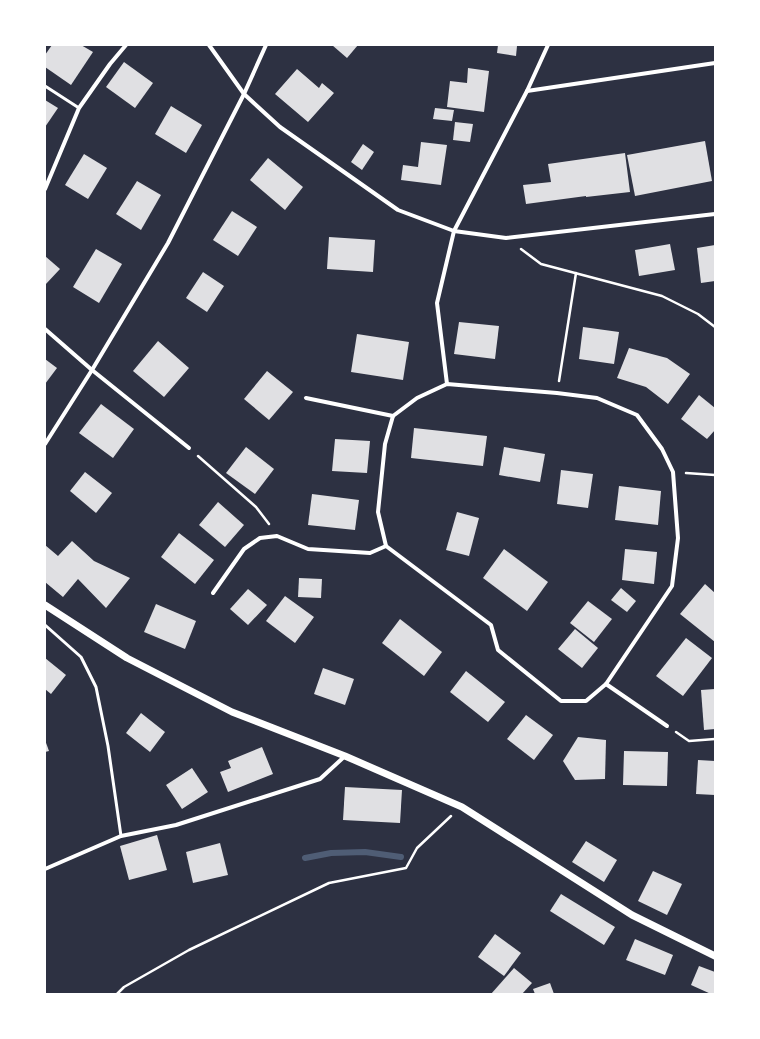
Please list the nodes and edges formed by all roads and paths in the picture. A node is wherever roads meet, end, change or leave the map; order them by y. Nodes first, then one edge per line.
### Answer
1 (126, 45) edge
2 (209, 45) edge
3 (266, 45) edge
4 (548, 45) edge
5 (715, 63) edge
6 (45, 86) edge
7 (527, 91) junction
8 (244, 94) junction
9 (79, 108) junction
10 (45, 189) edge
11 (715, 214) edge
12 (454, 231) junction
13 (506, 238) junction
14 (576, 273) junction
15 (715, 327) edge
16 (45, 329) edge
17 (92, 370) junction
18 (447, 384) junction
19 (557, 393) junction
20 (306, 398) dead end
21 (393, 416) junction
22 (45, 444) edge
23 (189, 448) joint
24 (674, 472) junction
25 (715, 475) edge
26 (277, 536) junction
27 (386, 546) junction
28 (214, 593) dead end
29 (45, 605) edge
30 (45, 625) edge
31 (606, 684) junction
32 (667, 726) joint
33 (715, 739) edge
34 (344, 756) junction
35 (462, 807) junction
36 (120, 836) junction
37 (45, 869) edge
38 (715, 956) edge
39 (117, 994) edge

1 - 9 street
2 - 8 street
3 - 8 street
4 - 7 street
5 - 7 street
6 - 9 lane
7 - 12 street
8 - 12 street
8 - 17 street
9 - 10 street
11 - 13 street
12 - 13 street
12 - 18 street
13 - 14 path
14 - 15 path
14 - 19 path
16 - 17 street
17 - 22 street
17 - 23 street
18 - 19 street
18 - 21 street
19 - 24 street
20 - 21 street
21 - 27 street
23 - 26 path
24 - 25 path
24 - 31 street
26 - 27 street
26 - 28 street
27 - 31 street
29 - 34 street
30 - 36 lane
31 - 32 street
32 - 33 path
34 - 35 street
34 - 36 street
35 - 38 street
35 - 39 path
36 - 37 street

